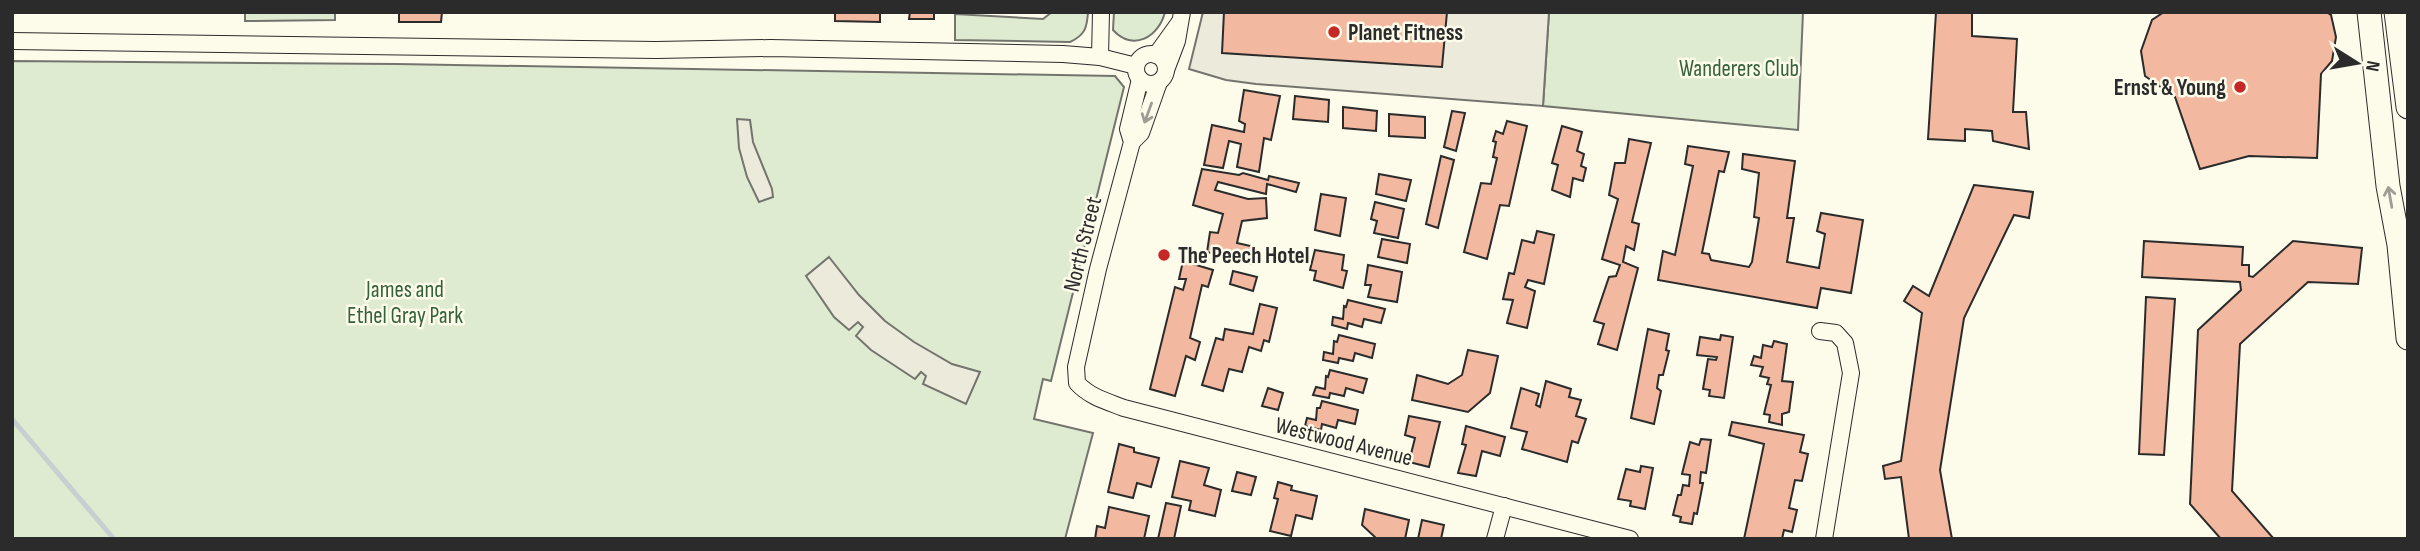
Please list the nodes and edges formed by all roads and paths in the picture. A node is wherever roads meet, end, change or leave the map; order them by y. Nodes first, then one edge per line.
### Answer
1 (1101, 12) edge
2 (2370, 12) edge
3 (2396, 12) edge
4 (1181, 18) edge
5 (12, 41) edge
6 (1156, 55) junction
7 (1100, 57) junction
8 (1138, 73) junction
9 (1162, 76) junction
10 (2408, 107) edge
11 (1132, 142) junction
12 (1820, 331) dead end
13 (2408, 338) edge
14 (1078, 358) joint
15 (1504, 506) junction
16 (1495, 539) edge
17 (1630, 539) edge
18 (1824, 539) edge

1 - 7 street
13 -> 2 main road
3 - 10 main road
4 - 6 street, North Street
4 - 9 street, North Street
5 - 7 street
6 - 8 street
6 - 9 street
7 - 8 street
8 - 9 street
8 - 11 street, North Street
9 -> 11 street, North Street
11 - 14 street, North Street
12 - 18 street
14 - 15 street, Westwood Avenue
15 - 16 street
15 - 17 street, Westwood Avenue

